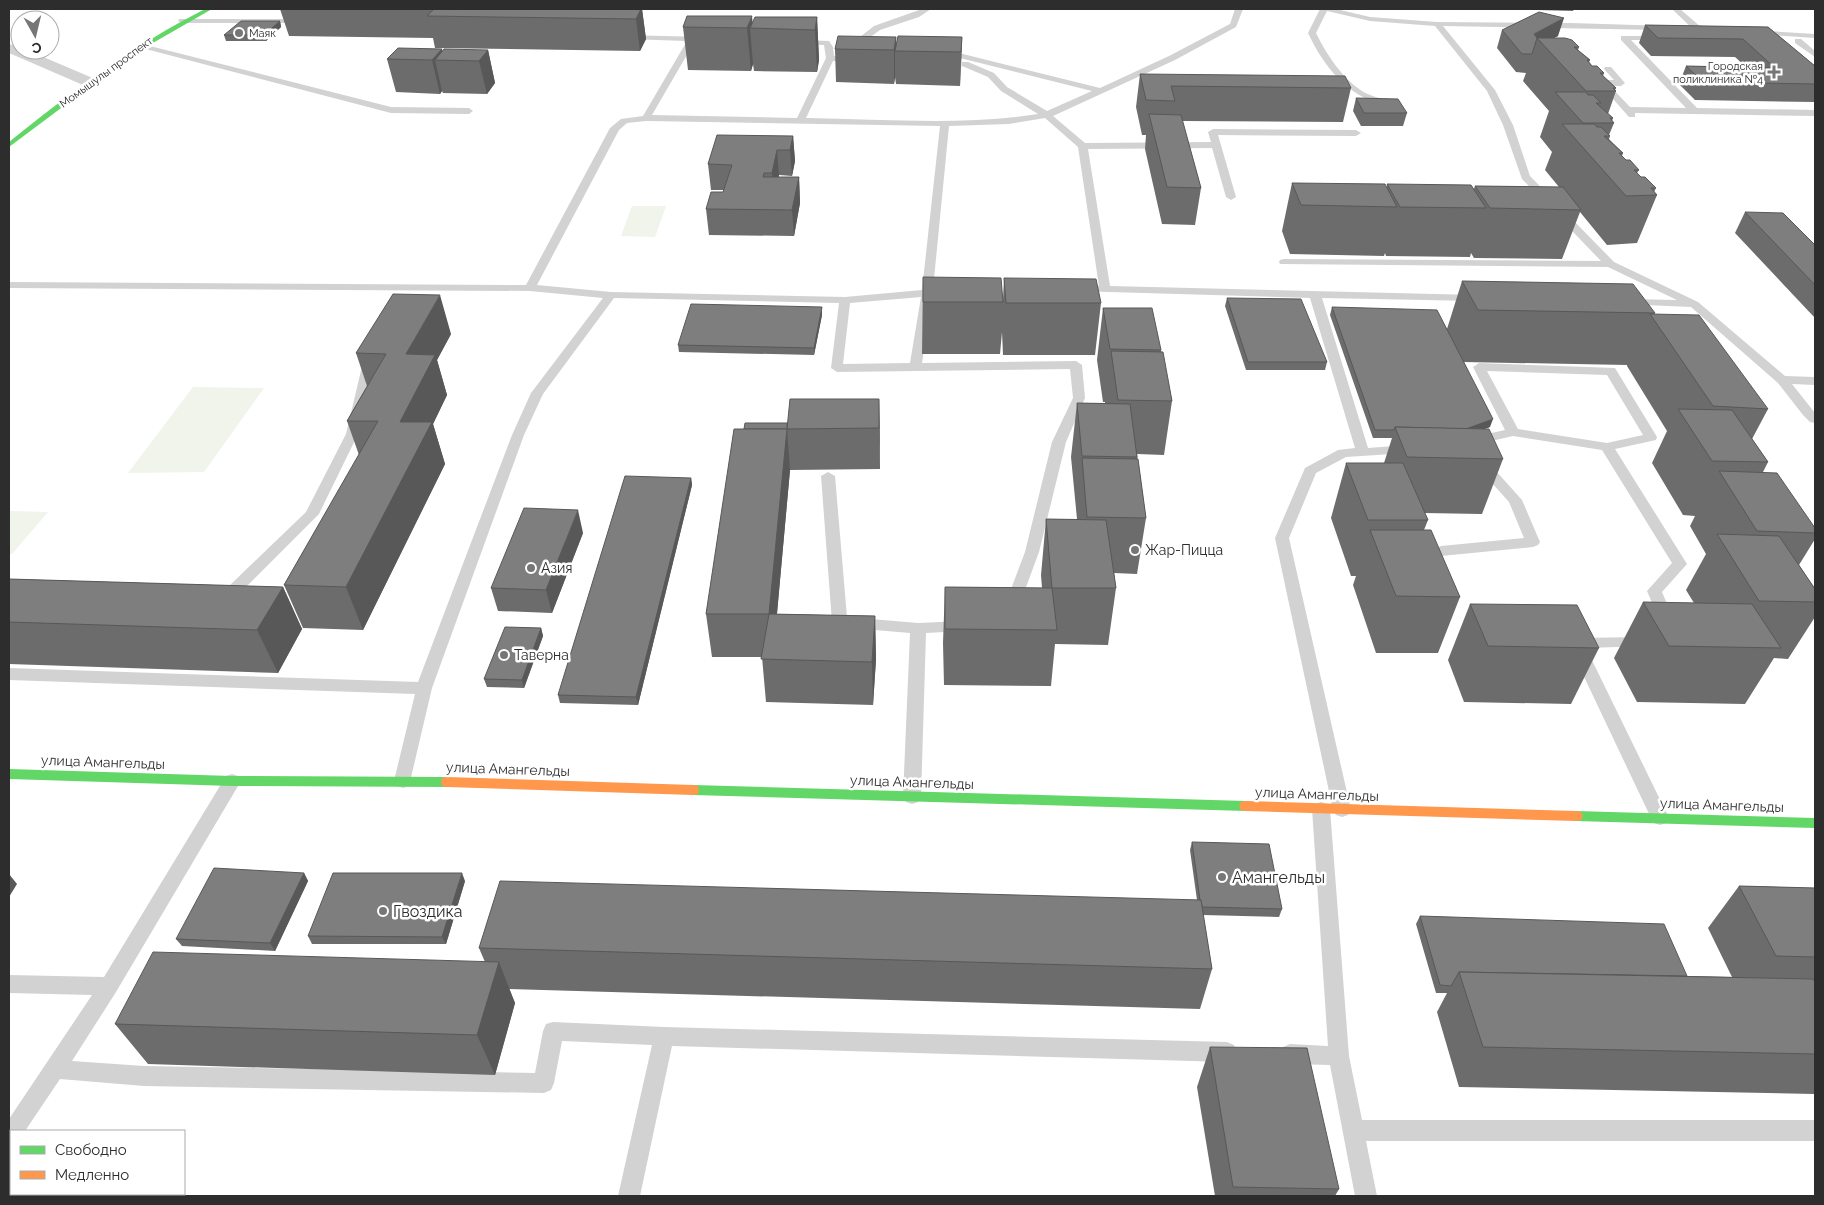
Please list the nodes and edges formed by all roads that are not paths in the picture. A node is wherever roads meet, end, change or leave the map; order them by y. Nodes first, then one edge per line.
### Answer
1 (209, 9) edge
2 (927, 9) edge
3 (1239, 9) edge
4 (1325, 9) edge
5 (1676, 9) edge
6 (310, 11) dead end
7 (182, 21) junction
8 (252, 21) junction
9 (312, 22) dead end
10 (1438, 24) junction
11 (1669, 28) edge
12 (1688, 29) edge
13 (1698, 30) junction
14 (1708, 30) edge
15 (1746, 31) edge
16 (612, 36) edge
17 (1815, 36) edge
18 (692, 39) junction
19 (1672, 39) edge
20 (710, 40) edge
21 (1750, 40) edge
22 (1798, 41) junction
23 (1815, 41) edge
24 (787, 42) edge
25 (826, 43) junction
26 (835, 44) edge
27 (845, 44) edge
28 (854, 44) junction
29 (141, 45) junction
30 (874, 45) edge
31 (9, 48) edge
32 (942, 50) edge
33 (951, 53) junction
34 (1815, 55) edge
35 (830, 58) junction
36 (867, 60) edge
37 (1608, 69) dead end
38 (89, 82) junction
39 (1102, 91) junction
40 (1384, 103) edge
41 (469, 111) dead end
42 (1694, 111) junction
43 (1815, 113) edge
44 (1047, 115) junction
45 (646, 118) junction
46 (800, 120) junction
47 (945, 123) junction
48 (1356, 133) dead end
49 (9, 145) edge
50 (1216, 145) junction
51 (1083, 146) junction
52 (1231, 197) dead end
53 (1284, 262) dead end
54 (1610, 264) junction
55 (9, 285) edge
56 (530, 288) junction
57 (1067, 290) edge
58 (1105, 290) junction
59 (957, 292) edge
60 (927, 293) junction
61 (1315, 294) junction
62 (611, 295) junction
63 (1484, 298) edge
64 (844, 300) junction
65 (1614, 302) edge
66 (1694, 304) junction
67 (372, 353) edge
68 (915, 367) junction
69 (1782, 380) junction
70 (1815, 381) edge
71 (1815, 419) edge
72 (1513, 432) junction
73 (1606, 447) junction
74 (1418, 448) edge
75 (1363, 453) junction
76 (828, 476) dead end
77 (1441, 551) edge
78 (212, 593) edge
79 (1009, 615) edge
80 (977, 625) edge
81 (918, 628) junction
82 (1557, 638) edge
83 (1576, 643) junction
84 (9, 674) edge
85 (424, 688) junction
86 (9, 774) edge
87 (232, 781) junction
88 (403, 781) junction
89 (912, 797) junction
90 (1321, 809) junction
91 (1342, 810) junction
92 (1660, 818) junction
93 (1815, 823) edge
94 (9, 984) edge
95 (109, 986) junction
96 (664, 1036) junction
97 (1339, 1056) junction
98 (55, 1069) junction
99 (13, 1130) edge
100 (1353, 1130) junction
101 (1815, 1131) edge
102 (629, 1196) edge
103 (1366, 1196) edge

1 - 7 street, Момышулы проспект
2 - 28 lane
3 - 39 lane
4 - 10 lane
4 - 40 lane
5 - 13 lane
6 - 8 lane
7 - 8 lane
7 - 29 street, Момышулы проспект
8 - 9 lane
10 - 11 lane
10 - 54 lane
12 - 13 lane
13 - 14 lane
15 - 17 lane
16 - 18 lane
18 - 20 lane
18 - 45 lane
19 - 42 lane
21 - 22 lane
22 - 23 lane
22 - 34 lane
24 - 25 lane
25 - 26 lane
25 - 35 lane
27 - 28 lane
28 - 30 lane
29 - 38 street, Момышулы проспект
29 - 41 lane
31 - 38 street
32 - 33 lane
33 - 39 lane
33 - 44 lane
35 - 36 lane
35 - 46 lane
37 - 42 lane
38 - 49 street, Момышулы проспект
39 - 44 lane
42 - 43 lane
44 - 47 lane
44 - 51 lane
45 - 46 lane
45 - 56 lane
46 - 47 lane
47 - 60 lane
48 - 50 lane
50 - 51 lane
50 - 52 lane
51 - 58 lane
53 - 54 lane
54 - 66 lane
55 - 56 lane
56 - 62 lane
57 - 58 lane
58 - 61 lane
59 - 60 lane
60 - 64 lane
60 - 68 lane
61 - 63 lane
61 - 75 lane
62 - 64 lane
62 - 85 lane
64 - 68 lane
65 - 66 lane
66 - 69 lane
67 - 78 lane
68 - 79 lane
69 - 70 lane
69 - 71 lane
72 - 73 lane
72 - 73 lane
72 - 77 lane
73 - 83 lane
74 - 75 lane
75 - 91 lane
76 - 81 lane
80 - 81 lane
81 - 89 lane
82 - 83 lane
83 - 92 lane
84 - 85 lane
85 - 88 lane
86 - 87 street, улица Амангельды
87 - 88 street, улица Амангельды
87 - 95 lane
88 - 89 street, улица Амангельды
89 - 90 street, улица Амангельды
90 - 91 street, улица Амангельды
90 - 97 lane
91 - 92 street, улица Амангельды
92 - 93 street, улица Амангельды
94 - 95 lane
95 - 98 lane
96 - 97 lane
96 - 98 lane
96 - 102 lane
97 - 100 lane
98 - 99 lane
100 - 101 lane
100 - 103 lane

